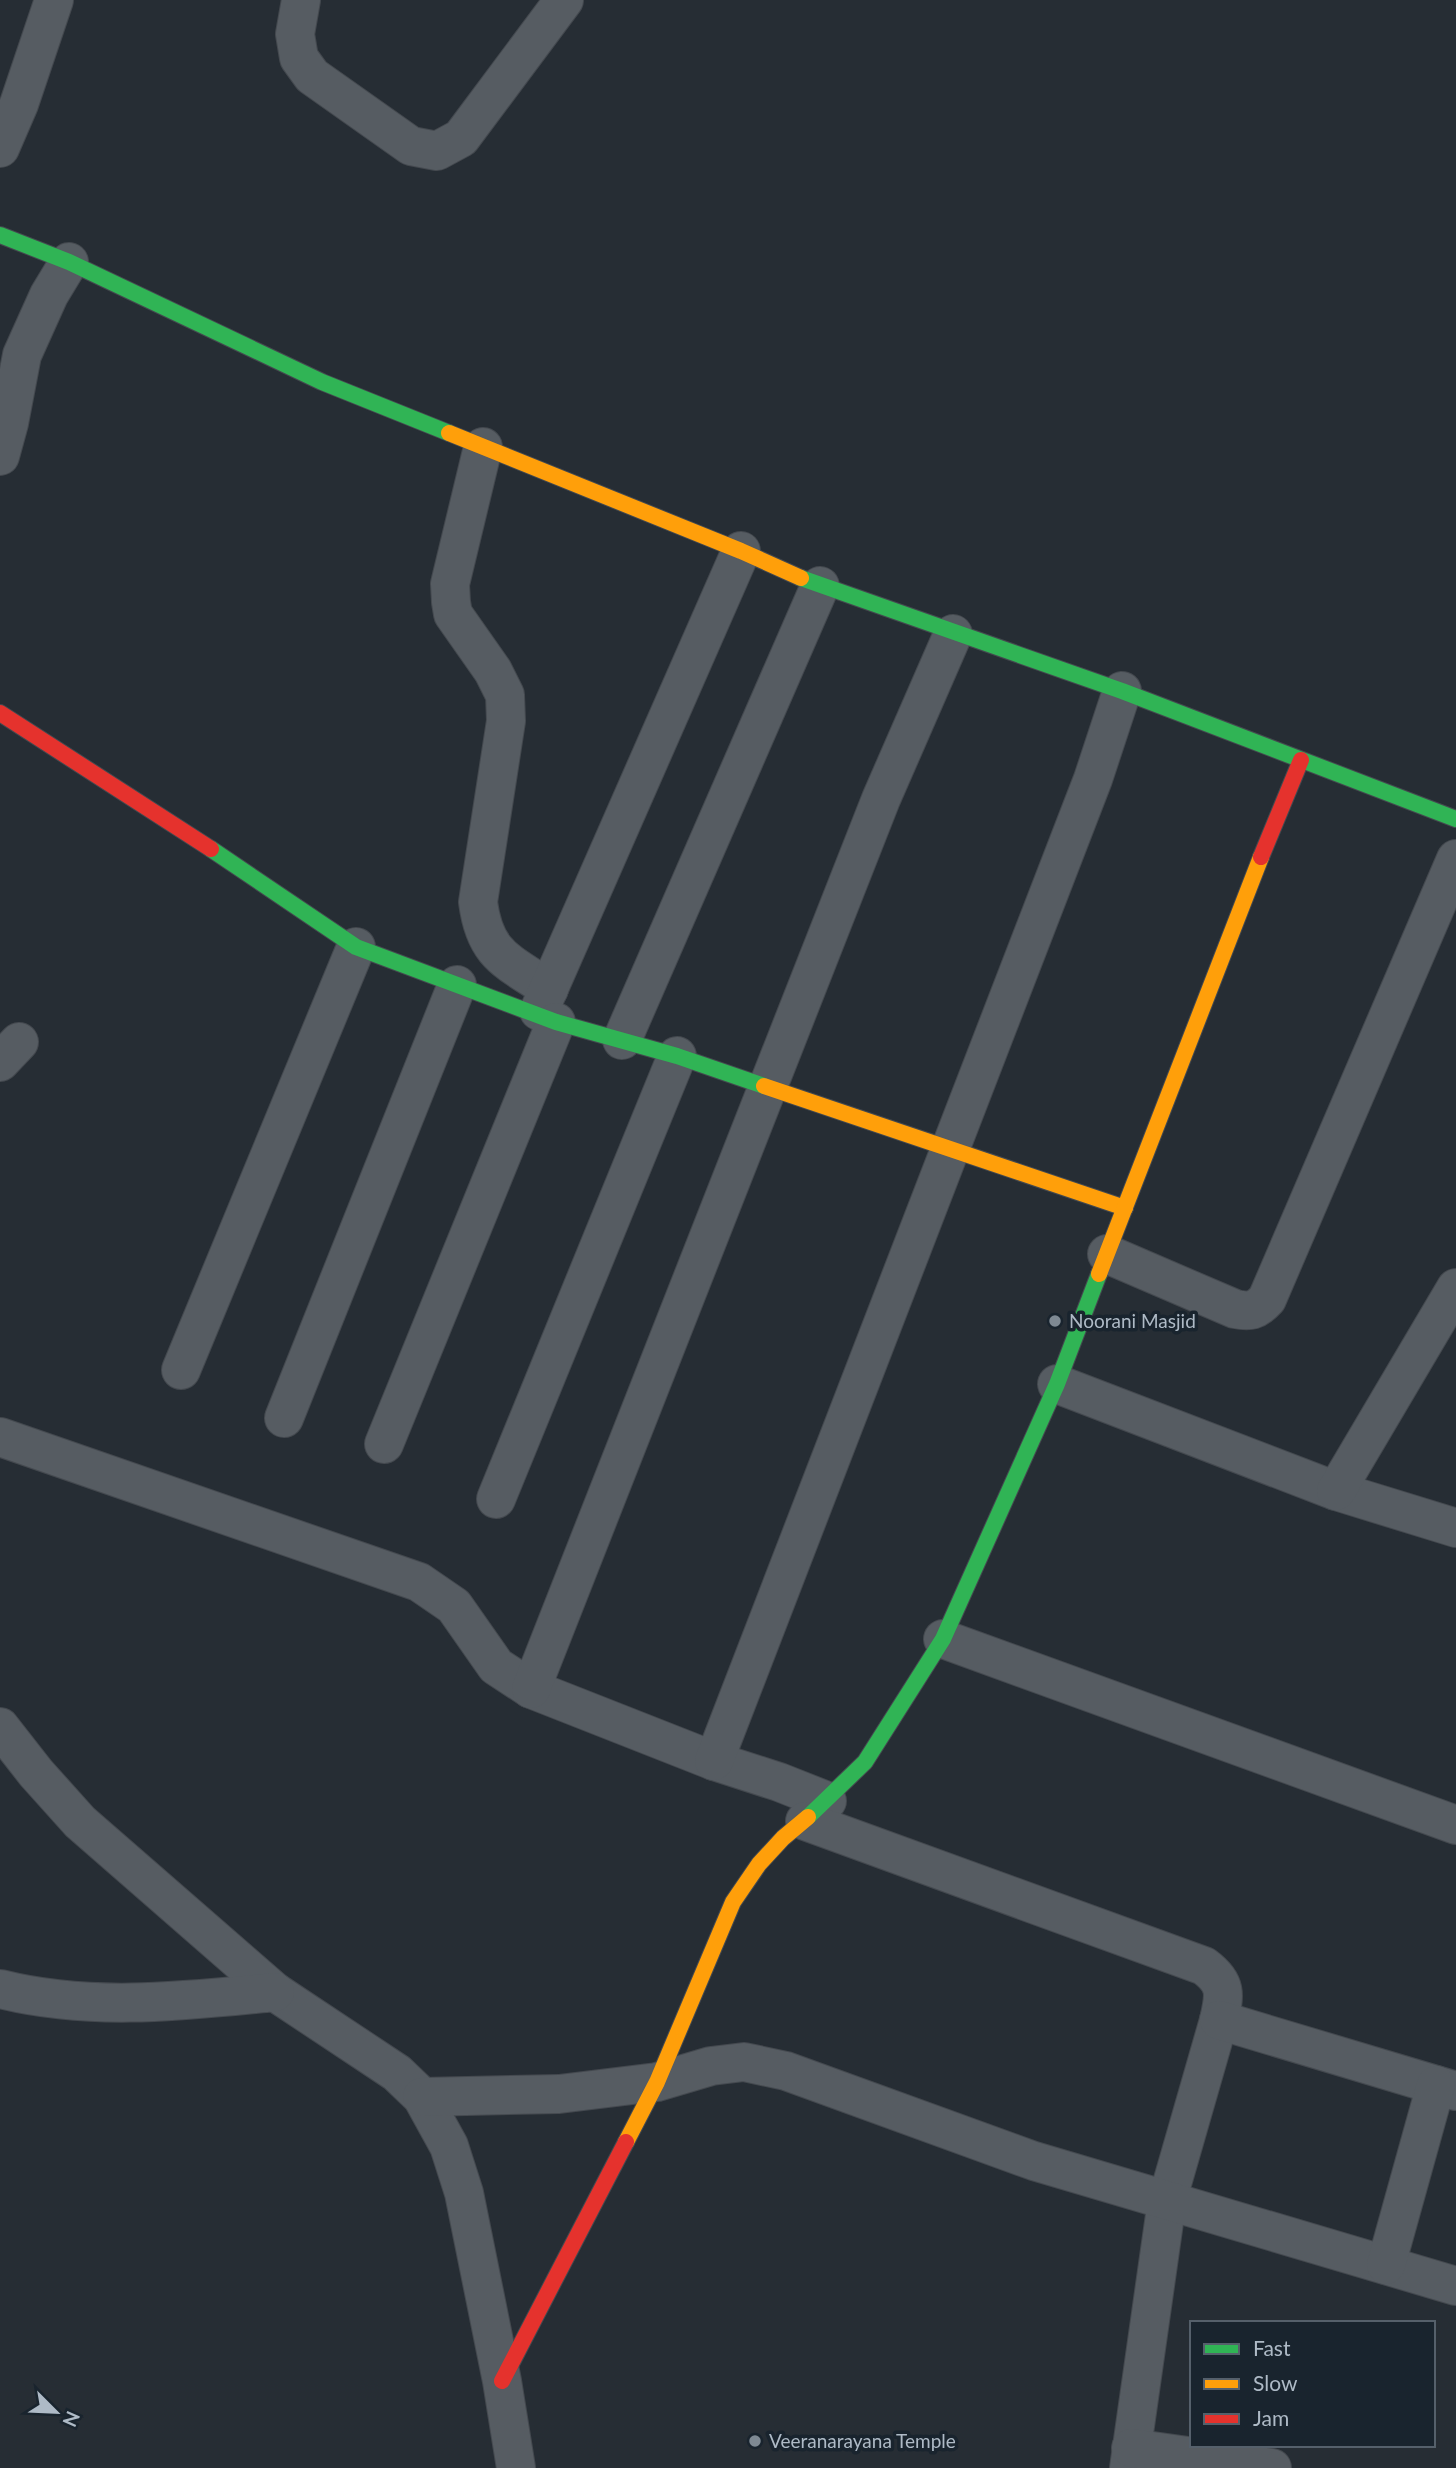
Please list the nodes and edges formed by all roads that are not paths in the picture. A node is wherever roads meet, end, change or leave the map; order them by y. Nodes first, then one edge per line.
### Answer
1 (54, 0) edge
2 (301, 0) edge
3 (564, 0) edge
4 (0, 148) edge
5 (0, 235) edge
6 (69, 261) junction
7 (483, 447) junction
8 (0, 456) edge
9 (741, 551) junction
10 (820, 586) junction
11 (953, 634) junction
12 (1122, 691) junction
13 (0, 713) edge
14 (1301, 760) junction
15 (1456, 819) edge
16 (1456, 859) edge
17 (356, 947) junction
18 (457, 985) junction
19 (548, 1008) junction
20 (622, 1040) junction
21 (677, 1056) junction
22 (768, 1086) junction
23 (950, 1148) junction
24 (1125, 1208) junction
25 (1107, 1254) junction
26 (1456, 1288) edge
27 (181, 1370) dead end
28 (1056, 1384) junction
29 (284, 1418) dead end
30 (0, 1437) edge
31 (384, 1444) dead end
32 (1336, 1491) junction
33 (496, 1499) dead end
34 (1456, 1528) edge
35 (943, 1639) junction
36 (531, 1689) junction
37 (6, 1742) edge
38 (714, 1761) junction
39 (816, 1811) junction
40 (1456, 1825) edge
41 (0, 1989) edge
42 (275, 1992) junction
43 (1219, 2020) junction
44 (657, 2082) junction
45 (1446, 2088) edge
46 (422, 2097) junction
47 (1167, 2201) junction
48 (1386, 2265) junction
49 (1456, 2286) edge
50 (502, 2381) junction
51 (1130, 2458) edge
52 (516, 2468) edge
53 (1272, 2468) edge

1 - 4 street
2 - 3 street
5 - 6 street
6 - 7 street
6 - 8 street
7 - 9 street
7 - 19 street
9 - 10 street
9 - 19 street
10 - 11 street
10 - 20 street
11 - 12 street
11 - 22 street
12 - 14 street
12 - 23 street
13 - 17 street
14 - 15 street
14 - 24 street
16 - 25 street
17 - 18 street
17 - 27 street
18 - 19 street
18 - 29 street
19 - 20 street
19 - 31 street
20 - 21 street
21 - 22 street
21 - 33 street
22 - 23 street
22 - 36 street
23 - 24 street
23 - 38 street
24 - 25 street
25 - 28 street
26 - 32 street
28 - 32 street
28 - 35 street
30 - 36 street
32 - 34 street
35 - 39 street
35 - 40 street
36 - 38 street
37 - 42 street
38 - 39 street
39 - 43 street
39 - 44 street
41 - 42 street
42 - 46 street
43 - 45 street
43 - 47 street
44 - 46 street
44 - 47 street
44 - 50 street
45 - 48 street
46 - 50 street
47 - 48 street
47 - 51 street
48 - 49 street
50 - 52 street
51 - 53 street

